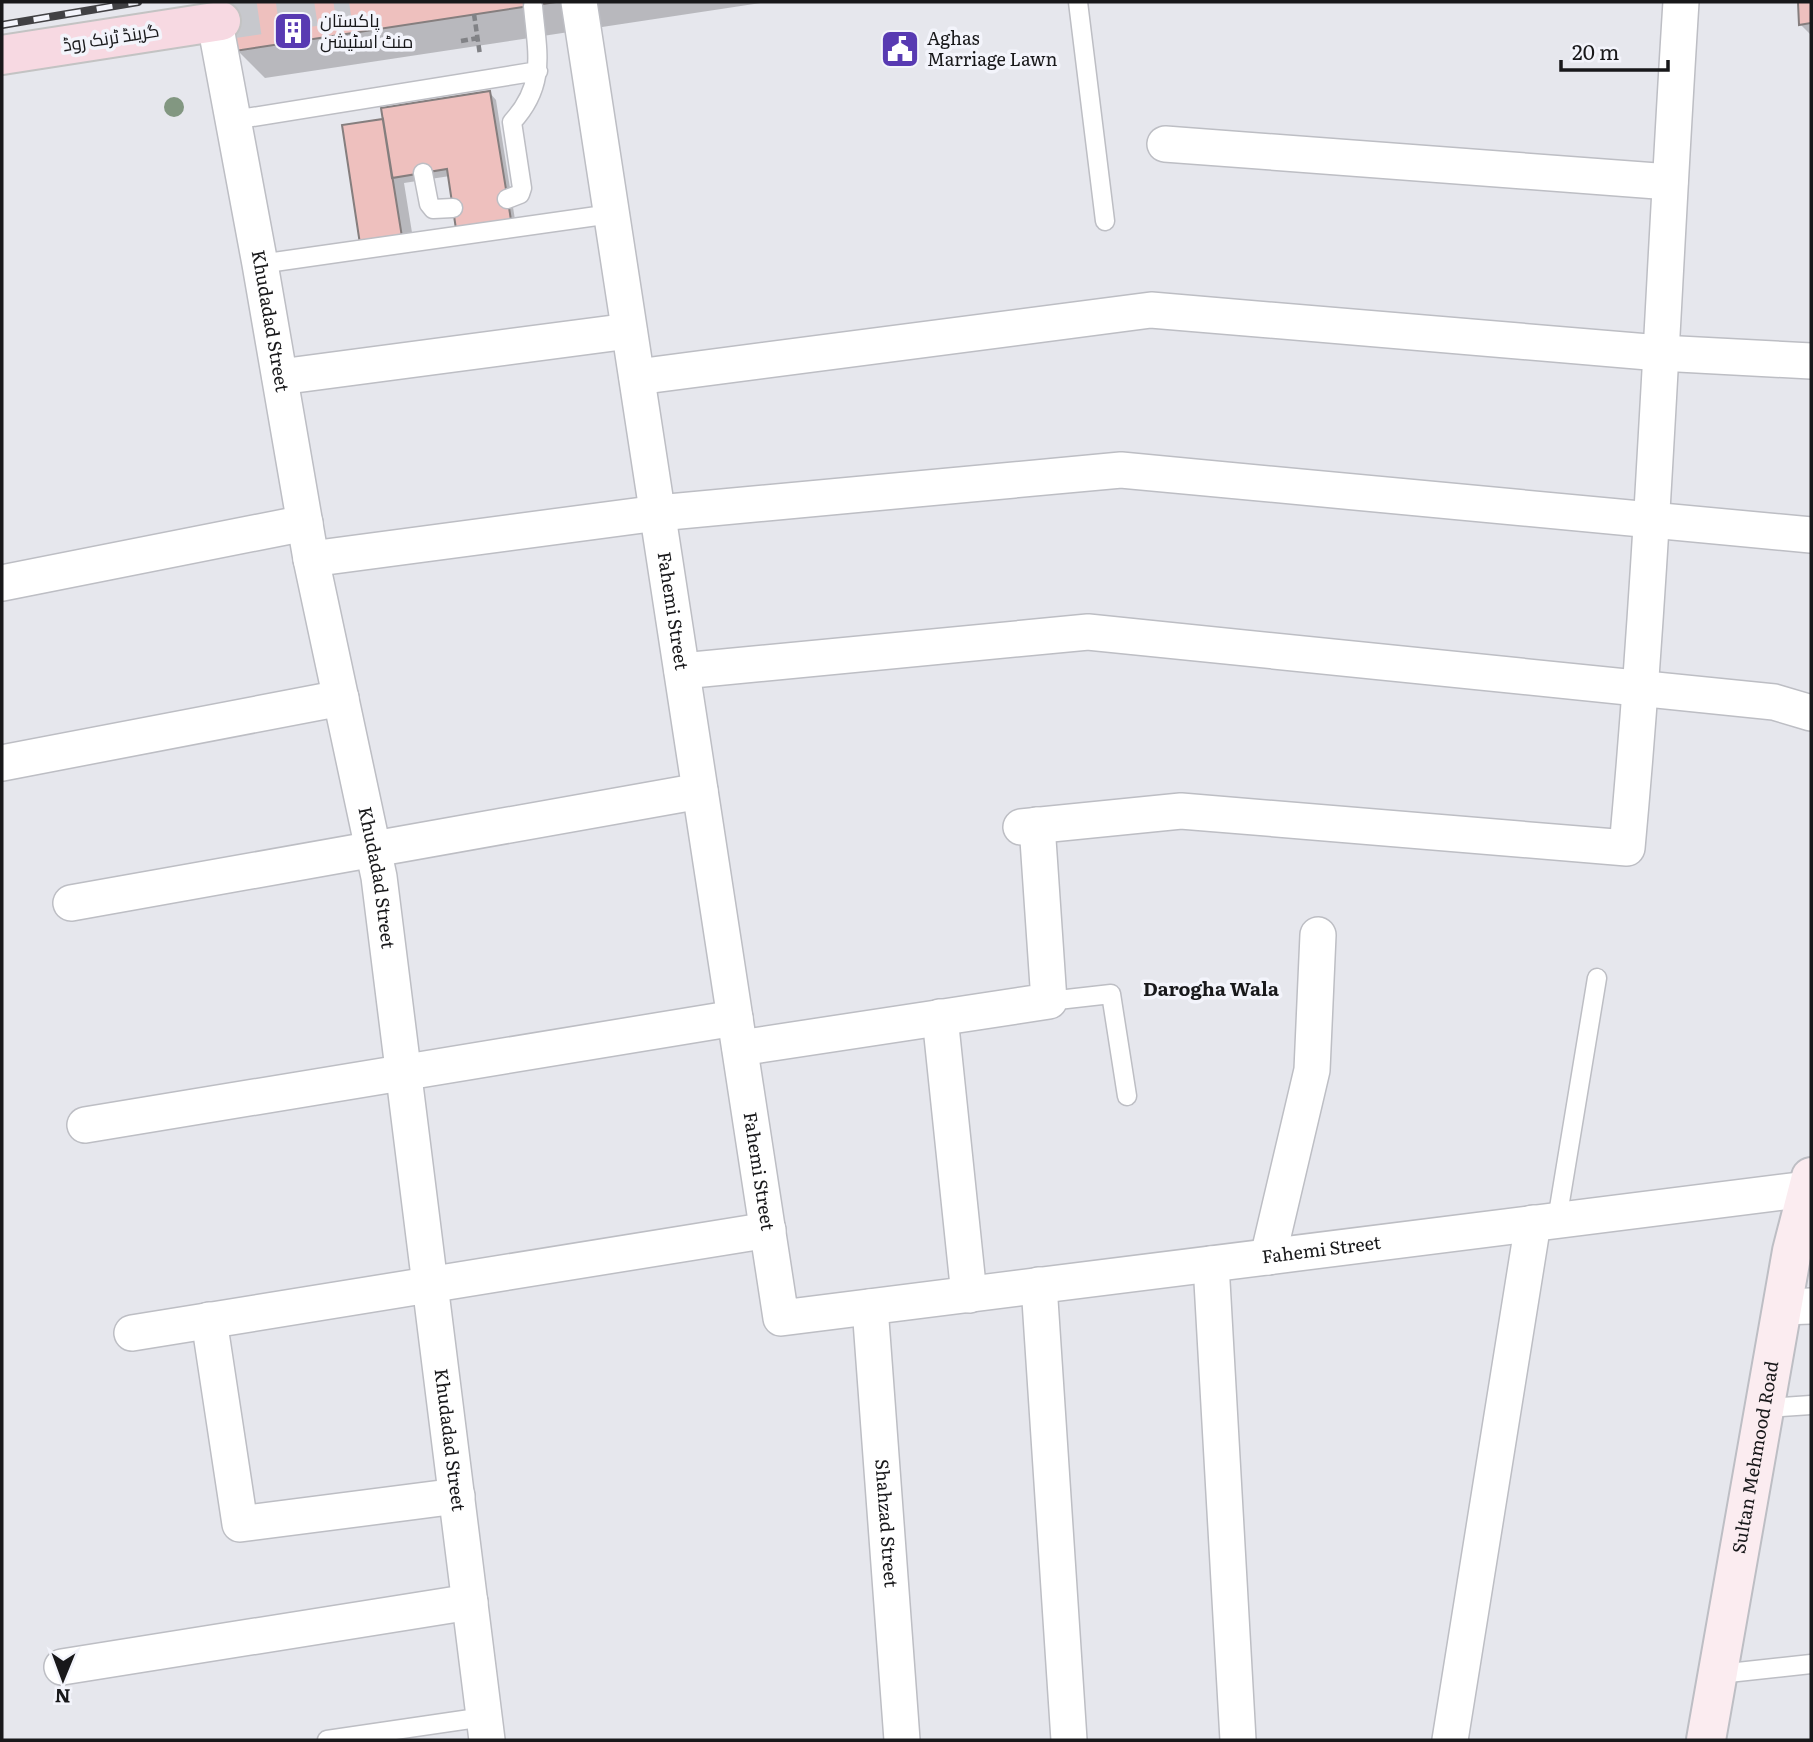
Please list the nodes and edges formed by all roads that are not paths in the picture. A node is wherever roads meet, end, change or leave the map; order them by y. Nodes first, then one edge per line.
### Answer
1 (579, 2) edge
2 (1078, 2) edge
3 (1681, 2) edge
4 (533, 6) dead end
5 (218, 22) joint
6 (2, 55) edge
7 (538, 71) junction
8 (234, 120) junction
9 (1165, 144) dead end
10 (423, 173) dead end
11 (1670, 183) junction
12 (508, 199) dead end
13 (453, 208) dead end
14 (611, 214) junction
15 (1105, 221) dead end
16 (260, 264) junction
17 (629, 331) junction
18 (1660, 353) junction
19 (1811, 361) edge
20 (280, 377) junction
21 (637, 377) junction
22 (657, 513) junction
23 (1654, 520) junction
24 (305, 523) junction
25 (1811, 536) edge
26 (311, 559) junction
27 (2, 583) edge
28 (681, 671) junction
29 (1642, 688) junction
30 (341, 698) junction
31 (1811, 713) edge
32 (2, 763) edge
33 (700, 792) junction
34 (373, 849) junction
35 (71, 903) dead end
36 (1318, 935) dead end
37 (1597, 978) dead end
38 (1049, 1000) junction
39 (940, 1017) junction
40 (737, 1033) junction
41 (404, 1072) junction
42 (1127, 1096) dead end
43 (85, 1125) dead end
44 (1809, 1183) edge
45 (1545, 1222) junction
46 (768, 1230) junction
47 (1268, 1257) junction
48 (1210, 1264) junction
49 (430, 1285) junction
50 (1040, 1285) junction
51 (969, 1295) junction
52 (1797, 1306) edge
53 (870, 1307) junction
54 (209, 1320) junction
55 (132, 1333) dead end
56 (1811, 1405) edge
57 (1765, 1408) junction
58 (457, 1496) junction
59 (470, 1602) junction
60 (1811, 1664) edge
61 (62, 1667) dead end
62 (1720, 1674) junction
63 (486, 1729) edge
64 (327, 1740) edge
65 (902, 1740) edge
66 (1069, 1740) edge
67 (1238, 1740) edge
68 (1450, 1740) edge
69 (1706, 1740) edge

1 - 14 street, Fahemi Street
2 - 15 lane
3 - 11 street
4 - 7 lane
5 - 6 main road, گرینڈ ٹرنک روڈ
5 - 8 street, Khudadad Street
7 - 8 lane
7 - 12 lane
8 - 16 street, Khudadad Street
9 - 11 street
10 - 13 lane
11 - 18 street
14 - 16 lane
14 - 17 street, Fahemi Street
16 - 20 street, Khudadad Street
17 - 20 street
17 - 21 street, Fahemi Street
18 - 19 street
18 - 21 street
18 - 23 street
20 - 24 street, Khudadad Street
21 - 22 street, Fahemi Street
22 - 23 street
22 - 26 street
22 - 28 street, Fahemi Street
23 - 25 street
23 - 29 street
24 - 26 street, Khudadad Street
24 - 27 street
26 - 30 street, Khudadad Street
28 - 29 street
28 - 33 street, Fahemi Street
29 - 31 street
29 - 38 street
30 - 32 street
30 - 34 street, Khudadad Street
33 - 34 street
33 - 40 street, Fahemi Street
34 - 35 street
34 - 41 street, Khudadad Street
36 - 47 street
37 - 45 lane
38 - 39 street
38 - 42 lane
39 - 40 street
39 - 51 street
40 - 41 street
40 - 46 street, Fahemi Street
41 - 43 street
41 - 49 street, Khudadad Street
44 - 45 street, Fahemi Street
44 - 52 street, Sultan Mehmood Road
45 - 47 street, Fahemi Street
45 - 68 street
46 - 49 street
46 - 53 street, Fahemi Street
47 - 48 street, Fahemi Street
48 - 50 street, Fahemi Street
48 - 67 street
49 - 54 street
49 - 58 street, Khudadad Street
50 - 51 street, Fahemi Street
50 - 66 street
51 - 53 street, Fahemi Street
52 - 57 street, Sultan Mehmood Road
53 - 65 street, Shahzad Street
54 - 55 street
54 - 58 street
56 - 57 lane
57 - 62 street, Sultan Mehmood Road
58 - 59 street, Khudadad Street
59 - 61 street
59 - 63 street, Khudadad Street
60 - 62 lane
62 - 69 street, Sultan Mehmood Road
63 - 64 lane

